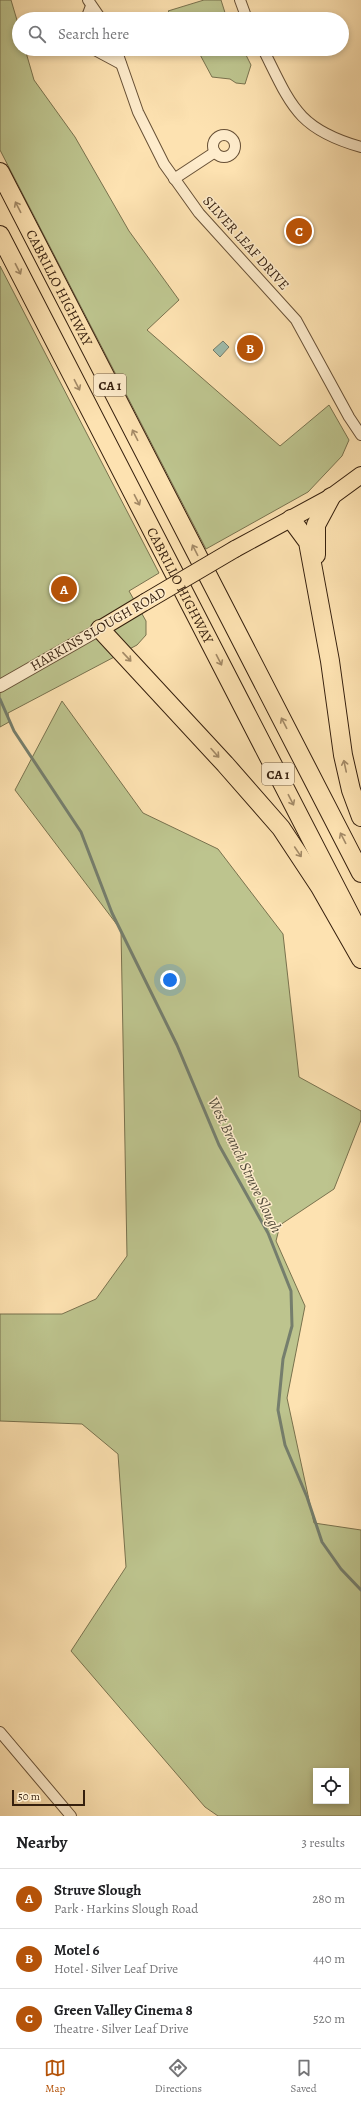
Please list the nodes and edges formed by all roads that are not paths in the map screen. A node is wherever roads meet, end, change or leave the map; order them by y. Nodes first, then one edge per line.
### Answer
1 (240, 0) edge
2 (90, 3) edge
3 (96, 12) edge
4 (244, 12) edge
5 (106, 56) edge
6 (118, 56) edge
7 (267, 56) edge
8 (121, 64) junction
9 (361, 147) edge
10 (215, 152) dead end
11 (0, 172) edge
12 (174, 179) junction
13 (0, 235) edge
14 (361, 435) edge
15 (361, 475) edge
16 (331, 497) junction
17 (291, 519) junction
18 (100, 629) junction
19 (330, 661) junction
20 (0, 686) edge
21 (361, 816) edge
22 (361, 873) edge
23 (361, 936) edge
24 (361, 959) edge
25 (0, 1732) edge
26 (71, 1816) edge

1 - 4 street
2 - 3 street
5 - 8 street
6 - 8 street, SILVER LEAF DRIVE
7 - 9 street
8 - 12 street, SILVER LEAF DRIVE
10 - 12 street
22 -> 11 highway, CABRILLO HIGHWAY / CA 1
12 - 14 street, SILVER LEAF DRIVE
13 -> 23 highway, CABRILLO HIGHWAY / CA 1
15 - 16 main road, HARKINS SLOUGH ROAD
16 - 17 main road, HARKINS SLOUGH ROAD
16 - 19 highway
17 - 18 main road, HARKINS SLOUGH ROAD, bridge
17 - 19 highway
18 - 20 street, HARKINS SLOUGH ROAD
18 -> 24 highway
21 -> 19 highway
25 - 26 street

